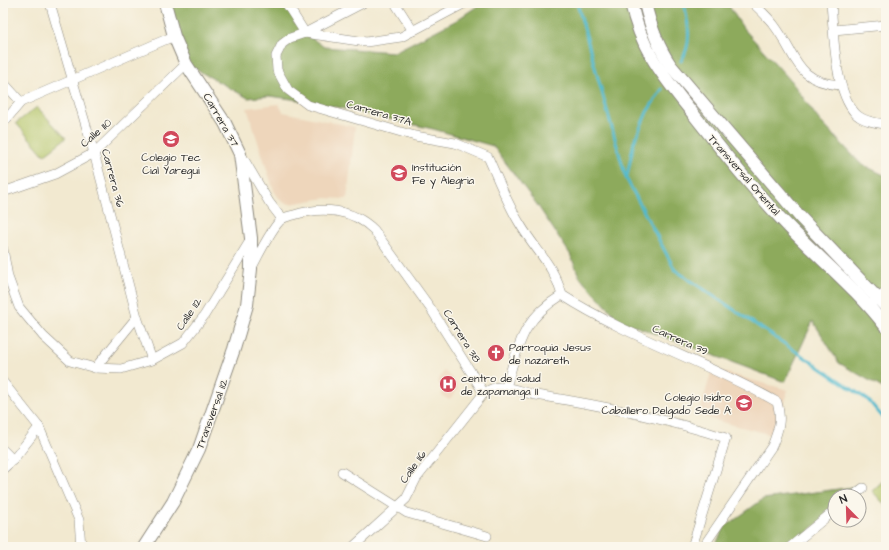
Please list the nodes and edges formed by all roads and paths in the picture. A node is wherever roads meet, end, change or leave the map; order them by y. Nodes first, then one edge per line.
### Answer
1 (50, 3) edge
2 (165, 3) edge
3 (286, 3) edge
4 (363, 3) edge
5 (395, 3) edge
6 (465, 3) edge
7 (631, 3) edge
8 (645, 3) edge
9 (753, 3) edge
10 (831, 3) edge
11 (886, 25) edge
12 (834, 30) junction
13 (413, 31) junction
14 (305, 33) junction
15 (174, 36) junction
16 (186, 64) junction
17 (73, 81) junction
18 (3, 82) edge
19 (840, 85) junction
20 (21, 102) junction
21 (3, 123) edge
22 (886, 124) edge
23 (94, 153) junction
24 (240, 154) junction
25 (3, 192) edge
26 (282, 219) junction
27 (251, 238) junction
28 (3, 249) edge
29 (251, 269) junction
30 (562, 295) junction
31 (883, 299) edge
32 (869, 306) junction
33 (137, 317) junction
34 (886, 327) edge
35 (152, 360) junction
36 (95, 368) junction
37 (3, 382) edge
38 (506, 387) junction
39 (484, 393) junction
40 (38, 428) junction
41 (3, 450) edge
42 (13, 460) junction
43 (3, 469) edge
44 (342, 472) dead end
45 (398, 508) junction
46 (827, 517) edge
47 (487, 536) dead end
48 (81, 547) edge
49 (144, 547) edge
50 (353, 547) edge
51 (692, 547) edge
52 (703, 547) edge
53 (790, 547) edge

1 - 17 street, Carrera 36
2 - 15 main road, Carrera 37
3 - 14 street
4 - 14 street
5 - 13 street
6 - 13 street
7 - 32 main road, Transversal Oriental
8 - 31 main road, Transversal Oriental
9 - 19 street
10 - 12 street
11 - 12 street
12 - 19 street
13 - 14 street
14 - 30 street, Carrera 37A
15 - 16 main road, Carrera 37
15 - 17 street
16 - 23 street, Calle 110
16 - 24 main road, Carrera 37
17 - 20 street
17 - 23 street, Carrera 36
18 - 20 street
19 - 22 street
20 - 21 street
23 - 25 street, Calle 110
23 - 33 street, Carrera 36
24 - 26 street
24 - 27 main road, Carrera 37
26 - 29 street
26 - 39 street, Carrera 38
27 - 29 main road, Carrera 37
27 - 35 street, Calle 112
28 - 36 street, Calle 112
29 - 49 main road, Transversal 112
30 - 38 street
30 - 52 street, Carrera 39
31 - 32 street
32 - 34 main road, Transversal Oriental
33 - 35 street, Carrera 36
33 - 36 street
35 - 36 street, Calle 112
37 - 40 street
38 - 39 street
38 - 51 street
39 - 45 street, Calle 116
40 - 42 street
40 - 48 street
41 - 42 street
42 - 43 street
44 - 45 street
45 - 47 street
45 - 50 street, Calle 116
46 - 53 street

